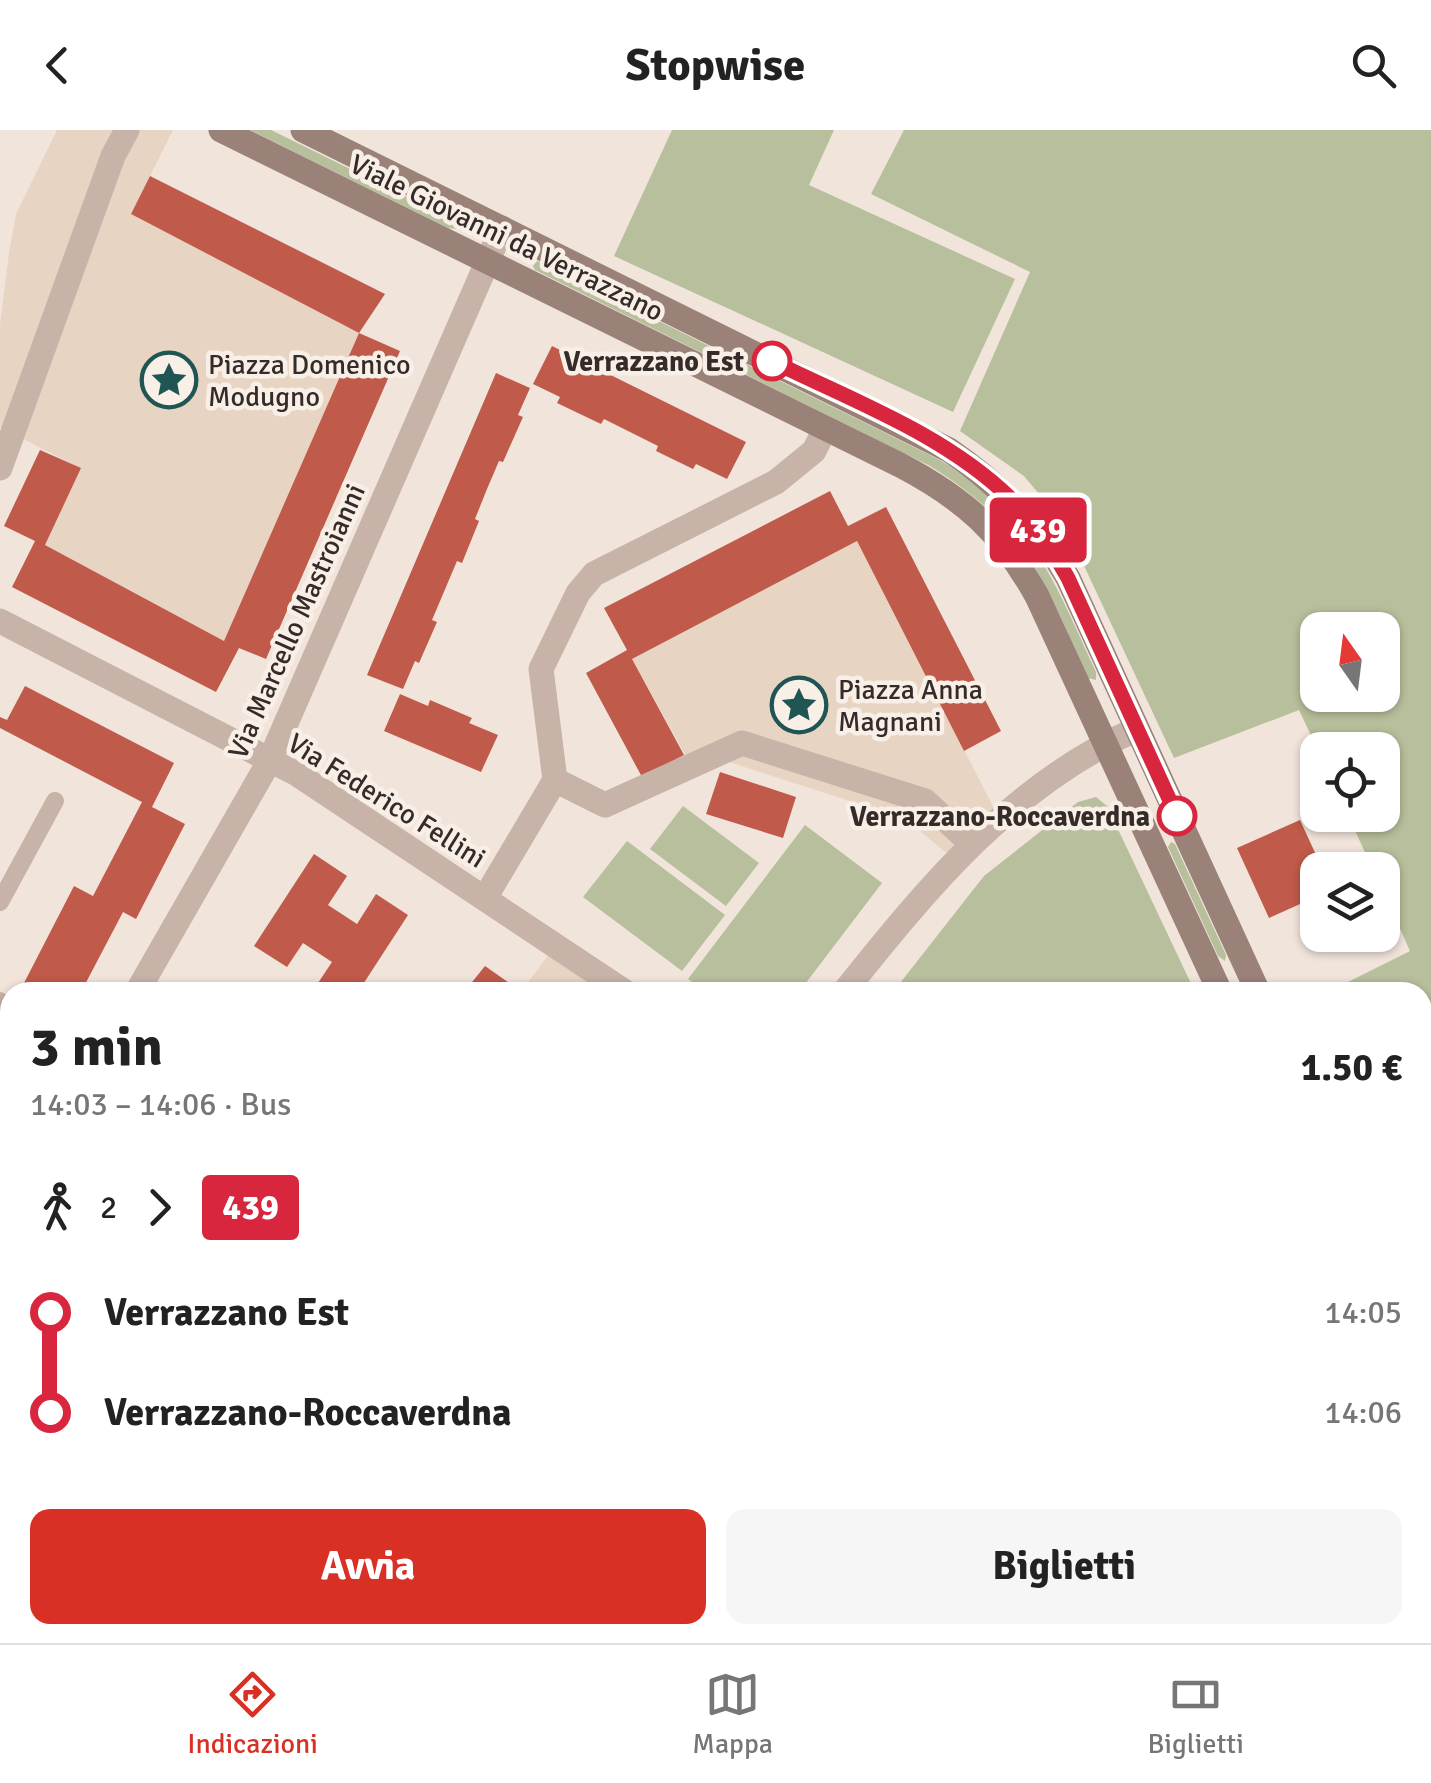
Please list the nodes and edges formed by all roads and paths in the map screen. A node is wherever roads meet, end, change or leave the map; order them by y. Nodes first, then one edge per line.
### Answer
1 (126, 130) edge
2 (222, 130) edge
3 (303, 130) edge
4 (502, 228) junction
5 (486, 261) junction
6 (825, 429) junction
7 (0, 468) edge
8 (0, 621) edge
9 (1137, 729) junction
10 (1106, 743) junction
11 (270, 760) junction
12 (556, 780) junction
13 (54, 801) dead end
14 (972, 844) junction
15 (485, 898) junction
16 (0, 902) edge
17 (143, 982) edge
18 (611, 982) edge
19 (852, 982) edge
20 (1215, 982) edge
21 (1245, 982) edge

1 - 7 street
2 - 5 main road, Viale Giovanni da Verrazzano
3 - 4 main road, Viale Giovanni da Verrazzano
4 - 5 street, Via Marcello Mastroianni
4 - 9 main road, Viale Giovanni da Verrazzano
5 - 6 main road, Viale Giovanni da Verrazzano
5 - 11 street, Via Marcello Mastroianni
6 - 10 main road, Viale Giovanni da Verrazzano
6 - 12 street
8 - 11 street, Via Federico Fellini
9 - 10 street
9 - 21 main road, Viale Giovanni da Verrazzano
10 - 14 street
10 - 20 main road, Viale Giovanni da Verrazzano
11 - 15 street, Via Federico Fellini
11 - 17 street, Via Marcello Mastroianni
12 - 14 street
12 - 15 street
13 - 16 lane
14 - 19 street
15 - 18 street, Via Federico Fellini

